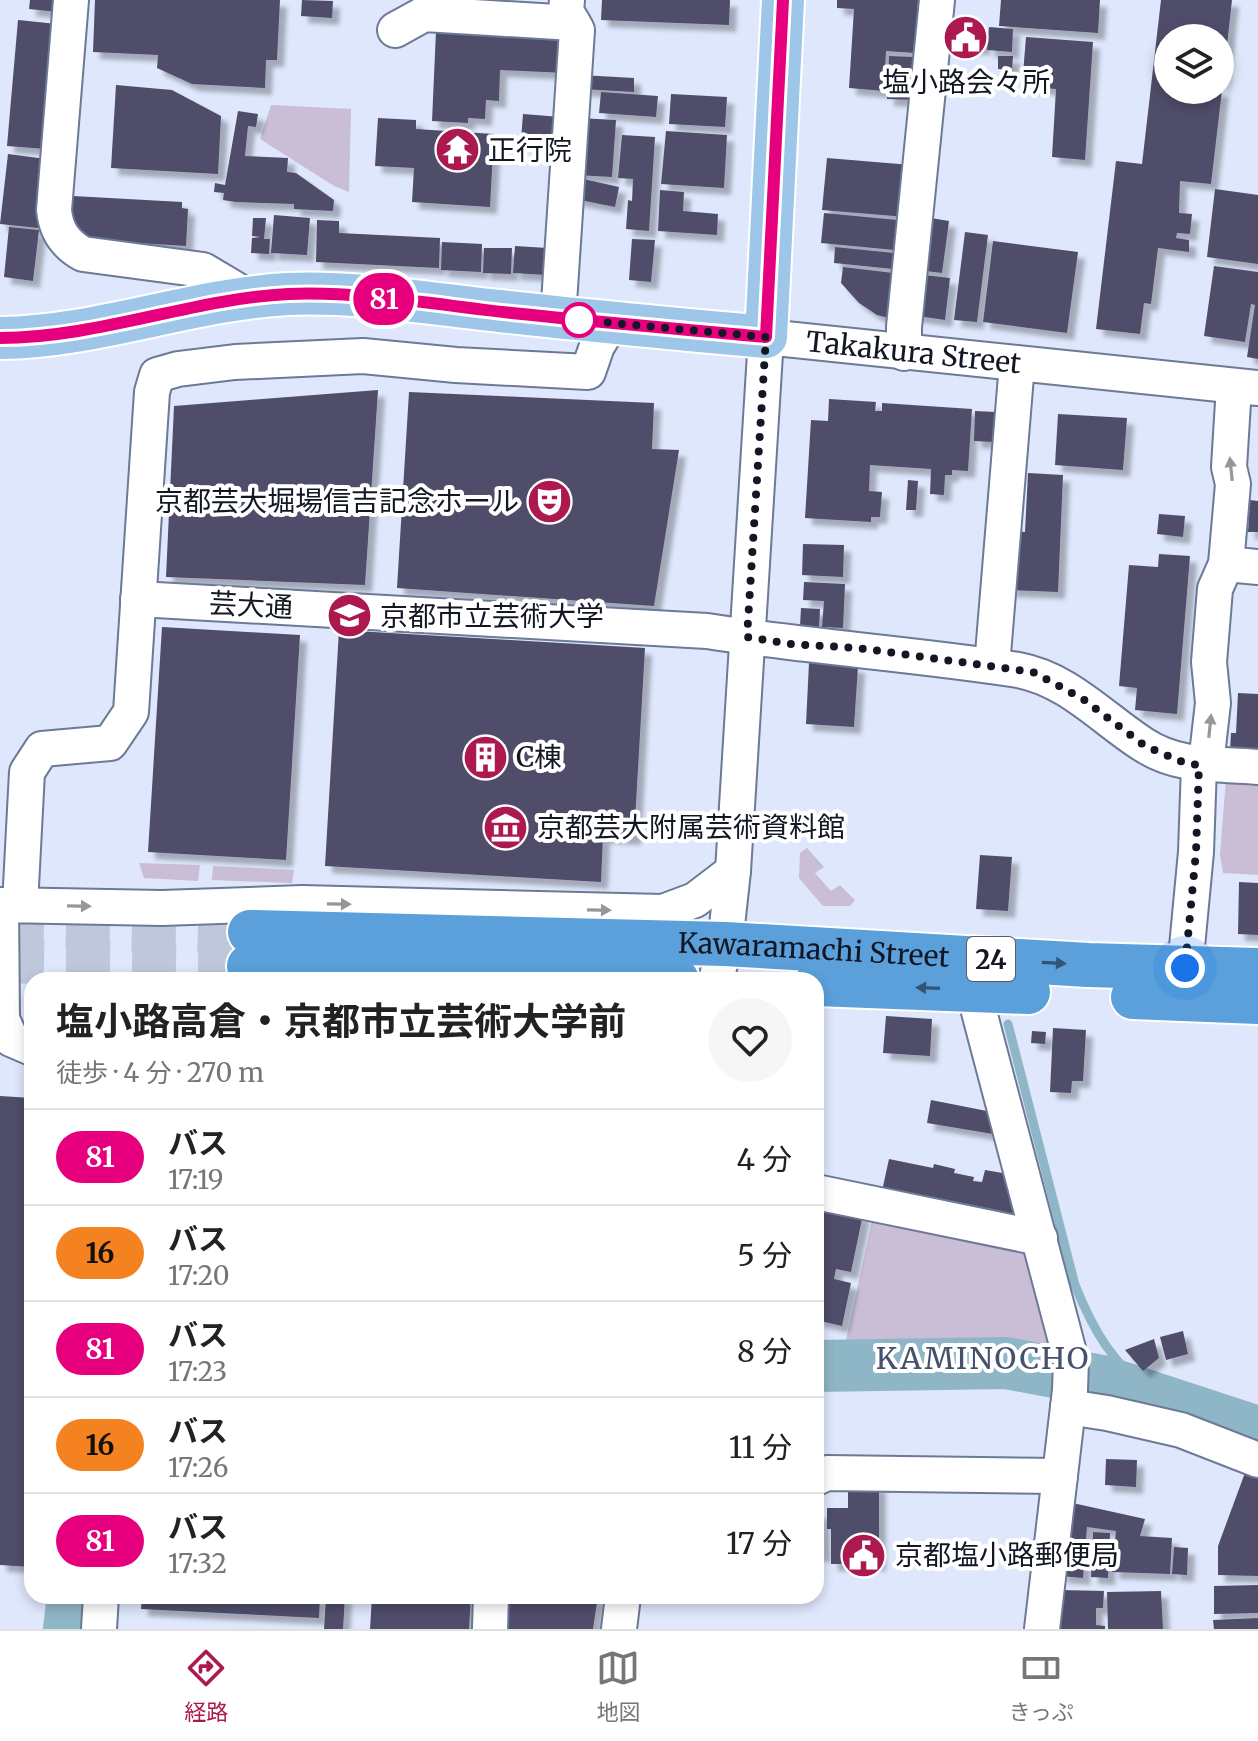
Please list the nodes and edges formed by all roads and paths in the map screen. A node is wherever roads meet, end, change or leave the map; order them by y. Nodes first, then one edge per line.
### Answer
1 (71, 0) edge
2 (783, 0) edge
3 (937, 0) edge
4 (570, 12) edge
5 (395, 30) dead end
6 (250, 298) junction
7 (558, 318) junction
8 (611, 323) junction
9 (766, 337) junction
10 (0, 338) edge
11 (904, 353) junction
12 (1017, 364) junction
13 (1246, 387) edge
14 (1242, 566) edge
15 (138, 599) junction
16 (747, 637) junction
17 (992, 666) junction
18 (1199, 765) junction
19 (1258, 767) edge
20 (733, 871) junction
21 (20, 905) junction
22 (720, 962) edge
23 (1185, 968) junction
24 (1258, 970) edge
25 (567, 972) edge
26 (824, 984) edge
27 (973, 989) junction
28 (1258, 1002) edge
29 (24, 1045) edge
30 (824, 1194) edge
31 (1040, 1238) junction
32 (1070, 1386) junction
33 (1258, 1460) edge
34 (824, 1474) edge
35 (1060, 1476) junction
36 (101, 1604) edge
37 (491, 1604) edge
38 (622, 1604) edge
39 (99, 1629) edge
40 (490, 1629) edge
41 (619, 1629) edge
42 (1042, 1629) edge

1 - 6 street
2 - 9 main road
3 - 11 street
4 - 5 street
4 - 7 street
6 - 7 main road, Takakura Street
6 - 10 main road, Takakura Street
7 - 8 main road, Takakura Street
8 - 9 main road, Takakura Street
8 - 15 street
9 - 11 street, Takakura Street
9 - 16 street
11 - 12 street, Takakura Street
12 - 13 street, Takakura Street
12 - 17 street
14 -> 13 street
18 -> 14 street
15 - 16 street, 芸大通
15 - 21 street
16 - 17 street, 芸大通
16 - 20 street
17 - 18 street, 芸大通
18 - 19 street, 芸大通
18 - 23 street
21 -> 20 street
20 - 22 street
21 - 29 street
22 -> 23 highway, Kawaramachi Street / 24
22 - 25 highway, Kawaramachi Street / 24
23 - 24 highway, Kawaramachi Street / 24
27 -> 26 highway, Kawaramachi Street / 24
27 - 28 highway, Kawaramachi Street / 24
27 - 31 street
30 - 31 street
31 - 32 street
32 - 33 street
32 - 35 street
34 - 35 street
35 - 42 street
36 - 39 street
37 - 40 street
38 - 41 street

